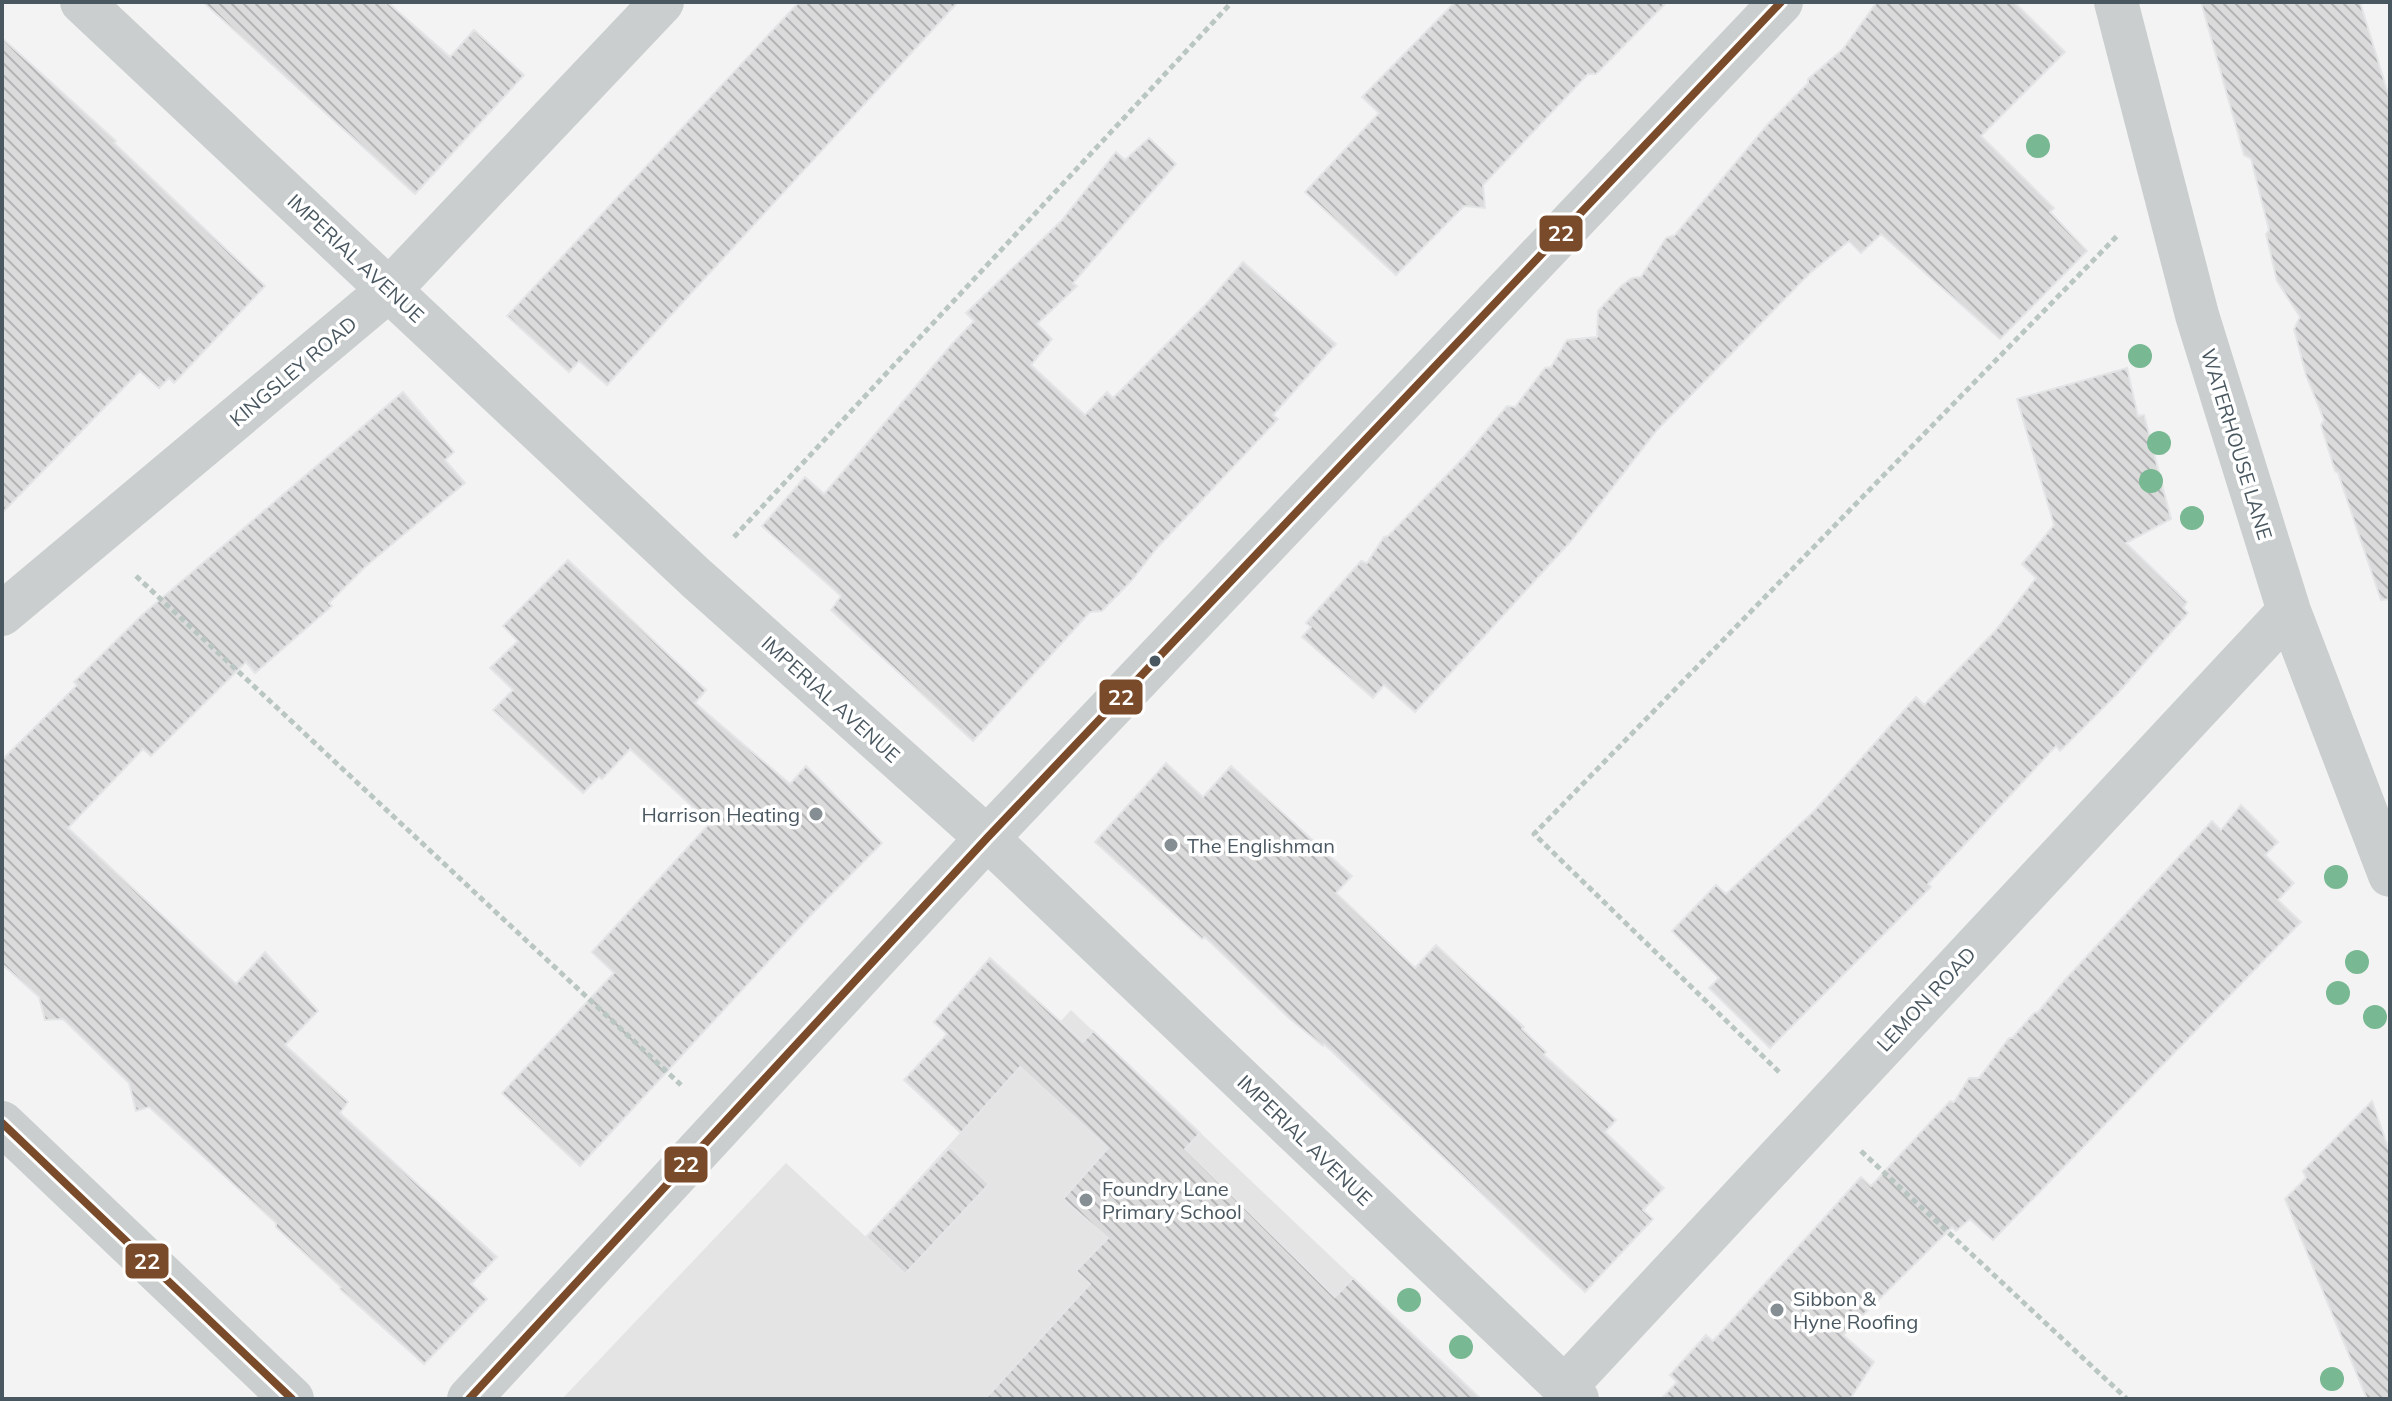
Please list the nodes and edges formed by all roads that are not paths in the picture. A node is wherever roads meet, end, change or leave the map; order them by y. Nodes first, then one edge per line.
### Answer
1 (82, 2) edge
2 (662, 2) edge
3 (1781, 2) edge
4 (2116, 2) edge
5 (390, 289) junction
6 (2289, 611) junction
7 (2, 614) edge
8 (987, 838) junction
9 (2390, 875) edge
10 (2, 1123) edge
11 (1571, 1393) edge
12 (292, 1399) edge
13 (469, 1399) edge

1 - 5 street, IMPERIAL AVENUE
2 - 5 street, KINGSLEY ROAD
3 - 8 street
4 - 6 street, WATERHOUSE LANE
5 - 7 street, KINGSLEY ROAD
5 - 8 street, IMPERIAL AVENUE
6 - 9 street, WATERHOUSE LANE
6 - 11 street, LEMON ROAD
8 - 11 street, IMPERIAL AVENUE
8 - 13 street
10 - 12 street

